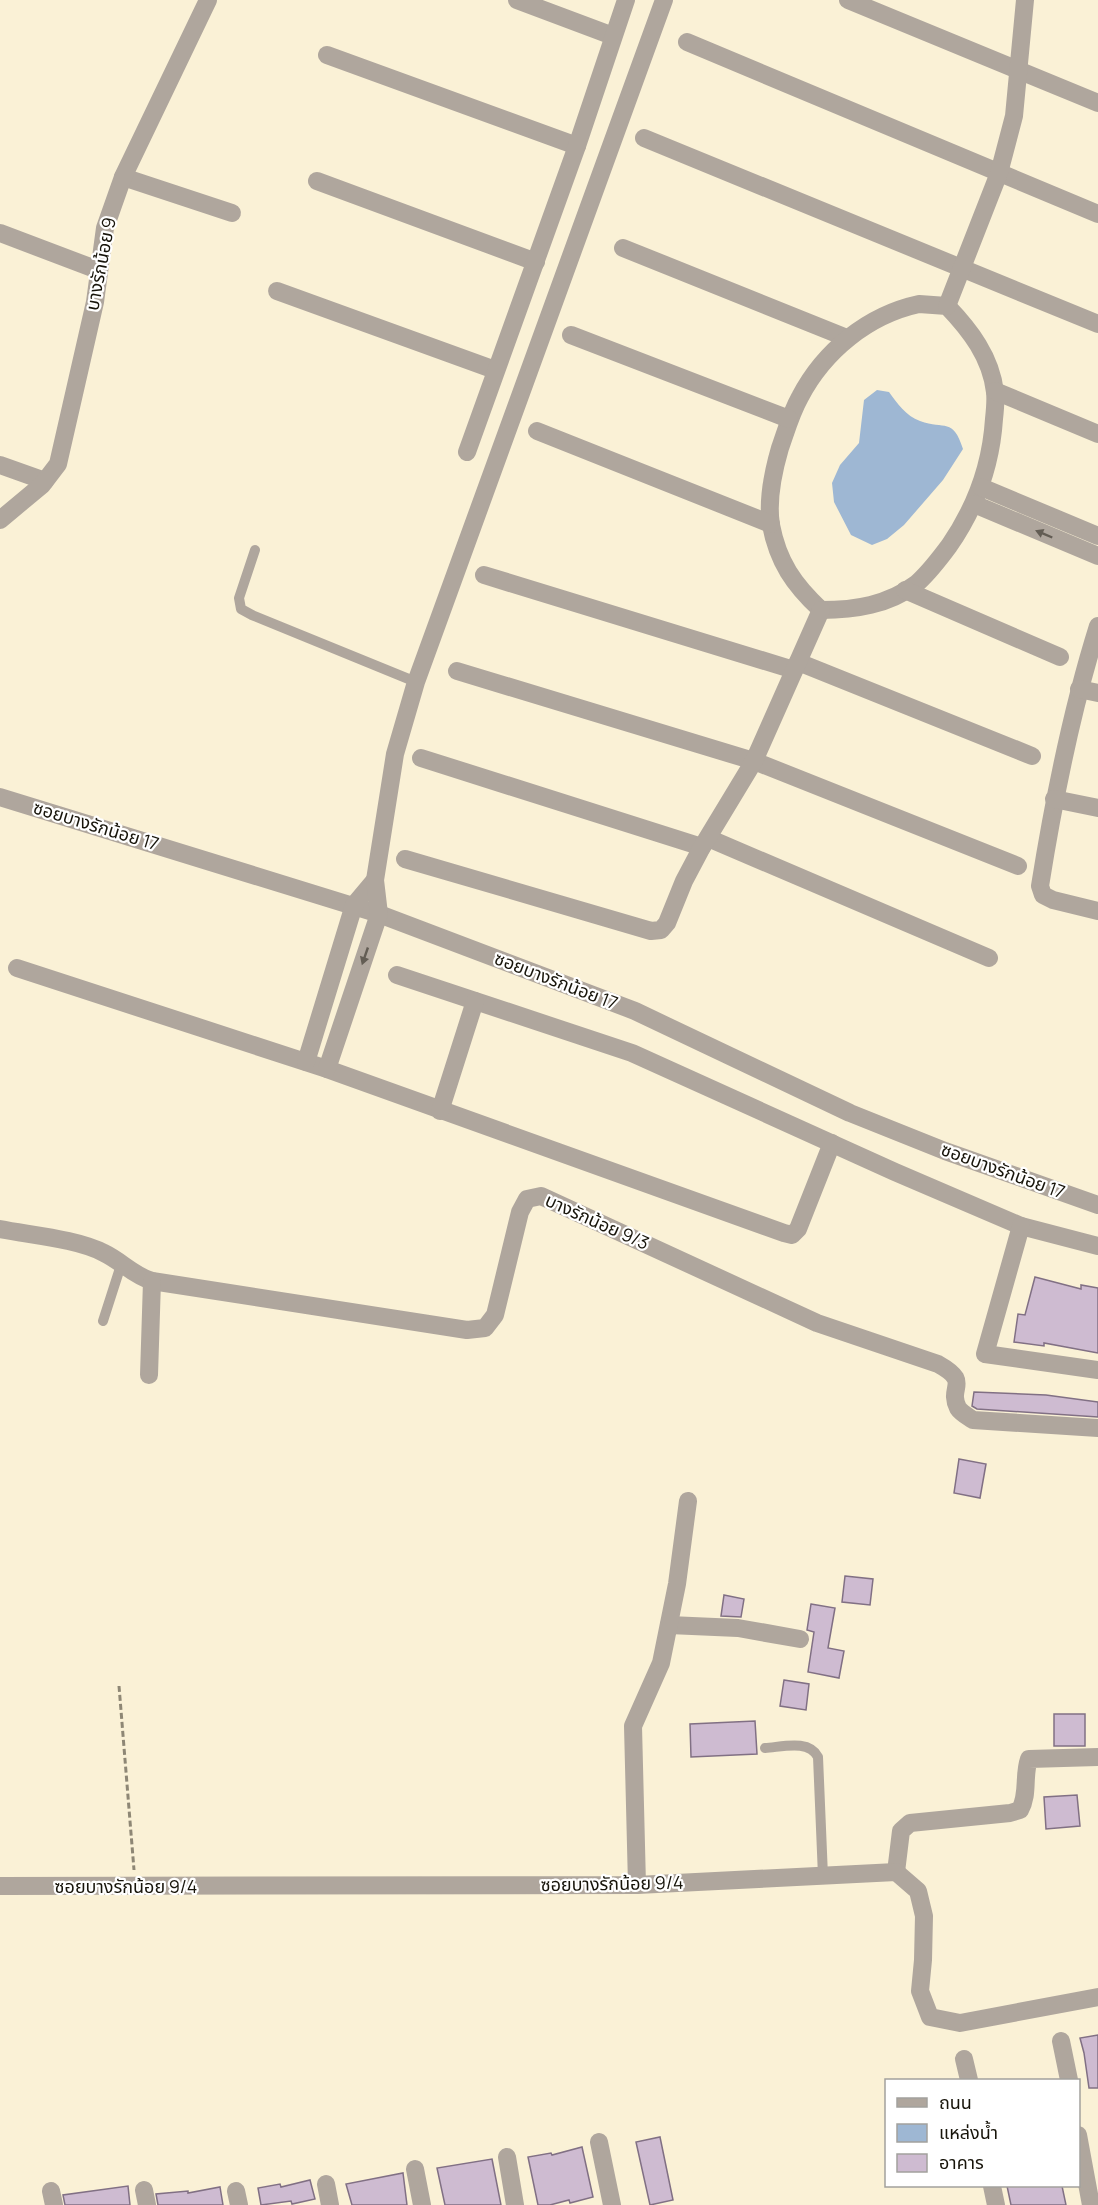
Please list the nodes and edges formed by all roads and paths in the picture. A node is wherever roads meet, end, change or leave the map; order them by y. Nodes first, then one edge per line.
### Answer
1 (208, 0) edge
2 (517, 0) edge
3 (626, 0) edge
4 (664, 0) edge
5 (848, 0) edge
6 (1025, 0) edge
7 (613, 36) junction
8 (687, 42) dead end
9 (327, 55) dead end
10 (1019, 70) junction
11 (1098, 103) edge
12 (644, 138) dead end
13 (577, 146) junction
14 (999, 173) junction
15 (123, 177) junction
16 (317, 181) dead end
17 (232, 213) dead end
18 (1098, 214) edge
19 (0, 232) edge
20 (623, 248) dead end
21 (536, 262) junction
22 (962, 269) junction
23 (98, 270) junction
24 (277, 291) dead end
25 (946, 306) junction
26 (1098, 324) edge
27 (572, 335) dead end
28 (847, 339) junction
29 (495, 370) junction
30 (995, 392) junction
31 (789, 419) junction
32 (537, 431) dead end
33 (1098, 434) edge
34 (466, 452) dead end
35 (0, 465) edge
36 (45, 481) junction
37 (981, 487) junction
38 (974, 504) junction
39 (0, 520) edge
40 (771, 524) junction
41 (1098, 536) edge
42 (255, 550) dead end
43 (1098, 556) edge
44 (484, 574) dead end
45 (905, 590) junction
46 (821, 610) junction
47 (1098, 626) edge
48 (1060, 657) dead end
49 (796, 666) junction
50 (457, 671) dead end
51 (416, 682) junction
52 (1078, 689) junction
53 (1098, 693) edge
54 (1032, 756) dead end
55 (421, 758) dead end
56 (754, 760) junction
57 (0, 797) edge
58 (1054, 799) junction
59 (1098, 808) edge
60 (705, 843) junction
61 (405, 859) dead end
62 (1018, 866) dead end
63 (375, 880) junction
64 (354, 905) junction
65 (1098, 911) edge
66 (380, 914) junction
67 (989, 957) dead end
68 (17, 968) dead end
69 (397, 975) dead end
70 (475, 1001) junction
71 (306, 1062) junction
72 (327, 1069) junction
73 (440, 1111) junction
74 (832, 1143) junction
75 (1098, 1205) edge
76 (1021, 1226) junction
77 (0, 1229) edge
78 (1098, 1246) edge
79 (121, 1265) junction
80 (152, 1281) junction
81 (103, 1322) dead end
82 (1098, 1370) edge
83 (150, 1375) dead end
84 (1098, 1428) edge
85 (688, 1501) dead end
86 (669, 1625) junction
87 (800, 1639) dead end
88 (119, 1686) dead end
89 (765, 1748) dead end
90 (1098, 1757) edge
91 (897, 1872) junction
92 (823, 1876) junction
93 (637, 1885) junction
94 (0, 1886) edge
95 (135, 1886) junction
96 (1098, 1997) edge
97 (1061, 2041) dead end
98 (964, 2059) dead end
99 (969, 2079) edge
100 (1069, 2079) edge
101 (599, 2142) dead end
102 (1080, 2146) edge
103 (507, 2157) dead end
104 (415, 2169) dead end
105 (326, 2184) dead end
106 (992, 2187) edge
107 (330, 2205) edge
108 (422, 2205) edge
109 (515, 2205) edge
110 (612, 2205) edge
111 (996, 2205) edge
112 (1091, 2205) edge

1 - 15 street, บางรักน้อย 9
2 - 7 street
3 - 7 street
4 - 51 street
5 - 10 street
6 - 10 street
7 - 13 street
8 - 14 street
9 - 13 street
10 - 11 street
10 - 14 street
12 - 22 street
13 - 21 street
14 - 18 street
14 - 22 street
15 - 17 street
15 - 23 street, บางรักน้อย 9
16 - 21 street
19 - 23 street
20 - 28 street
21 - 29 street
22 - 25 street
22 - 26 street
23 - 36 street, บางรักน้อย 9
24 - 29 street
25 - 28 street
25 - 30 street
27 - 31 street
28 - 31 street
29 - 34 street
30 - 33 street
30 - 37 street
31 - 40 street
32 - 40 street
35 - 36 street
36 - 39 street, บางรักน้อย 9
37 - 38 street
37 - 41 street
43 -> 38 street
38 - 45 street
40 - 46 street
42 - 51 lane
44 - 49 street
45 - 46 street
45 - 48 street
46 - 49 street
47 - 52 street
49 - 54 street
49 - 56 street
50 - 56 street
51 - 63 street
52 - 53 street
52 - 58 street
55 - 60 street
56 - 60 street
56 - 62 street
57 - 64 street, ซอยบางรักน้อย 17
58 - 59 street
58 - 65 street
60 - 61 street
60 - 67 street
63 - 64 street
63 - 66 street
64 - 66 street, ซอยบางรักน้อย 17
64 - 71 street
66 -> 72 street
66 - 75 street, ซอยบางรักน้อย 17
68 - 71 street
69 - 70 street
70 - 73 street
70 - 74 street
71 - 72 street
72 - 73 street
73 - 74 street
74 - 76 street
76 - 78 street
76 - 82 street
77 - 79 street, บางรักน้อย 9/3
79 - 80 street, บางรักน้อย 9/3
79 - 81 lane
80 - 83 street
80 - 84 street, บางรักน้อย 9/3
85 - 86 street
86 - 87 street
86 - 93 street
88 - 95 path
89 - 92 lane
90 - 91 street
91 - 92 street, ซอยบางรักน้อย 9/4
91 - 96 street
92 - 93 street, ซอยบางรักน้อย 9/4
93 - 95 street, ซอยบางรักน้อย 9/4
94 - 95 street, ซอยบางรักน้อย 9/4
97 - 100 street
98 - 99 street
101 - 110 street
102 - 112 street
103 - 109 street
104 - 108 street
105 - 107 street
106 - 111 street

